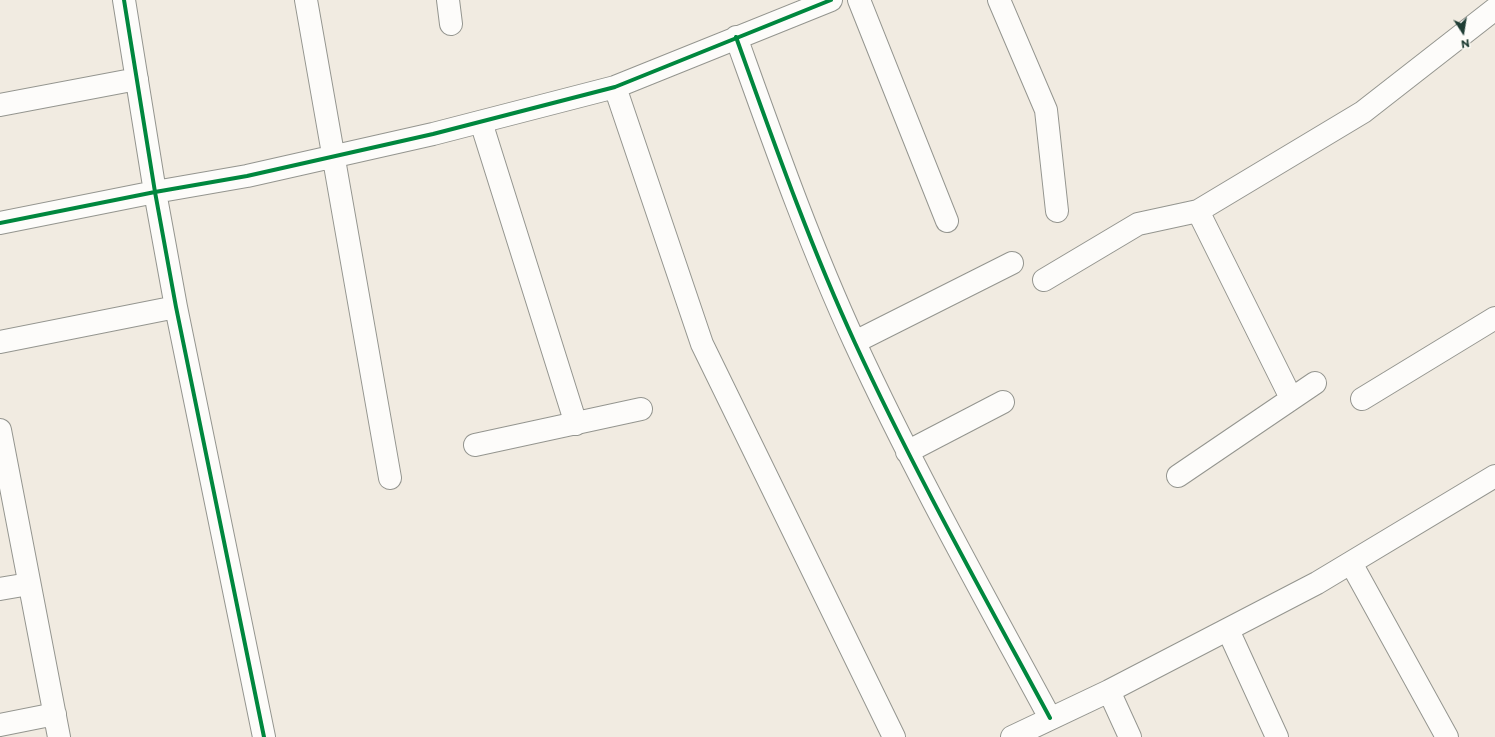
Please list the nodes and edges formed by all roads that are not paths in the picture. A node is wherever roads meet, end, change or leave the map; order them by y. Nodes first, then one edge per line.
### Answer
1 (124, 0) edge
2 (306, 0) edge
3 (448, 0) edge
4 (831, 0) edge
5 (860, 0) edge
6 (999, 0) edge
7 (1495, 9) edge
8 (451, 24) dead end
9 (736, 37) junction
10 (137, 79) junction
11 (615, 87) junction
12 (0, 105) edge
13 (481, 122) junction
14 (334, 156) junction
15 (155, 192) junction
16 (1057, 211) dead end
17 (1198, 211) junction
18 (947, 221) dead end
19 (0, 223) edge
20 (1012, 263) dead end
21 (1044, 280) dead end
22 (176, 307) junction
23 (1495, 318) edge
24 (0, 342) edge
25 (855, 342) junction
26 (1315, 383) dead end
27 (1291, 398) junction
28 (1362, 399) dead end
29 (1003, 402) dead end
30 (641, 409) dead end
31 (576, 424) junction
32 (0, 430) edge
33 (475, 445) dead end
34 (907, 452) junction
35 (1178, 476) dead end
36 (1495, 476) edge
37 (390, 478) dead end
38 (1351, 563) junction
39 (29, 584) junction
40 (0, 589) edge
41 (1228, 630) junction
42 (1109, 691) junction
43 (55, 714) junction
44 (1050, 718) junction
45 (0, 725) edge
46 (59, 737) edge
47 (264, 737) edge
48 (894, 737) edge
49 (1012, 737) edge
50 (1130, 737) edge
51 (1277, 737) edge
52 (1447, 737) edge

1 - 10 street
2 - 14 street
3 - 8 street
4 - 9 street
5 - 18 street
6 - 16 street
7 - 17 street
9 - 11 street
9 - 25 street
10 - 12 street
10 - 15 street
11 - 13 street
11 - 48 street
13 - 14 street
13 - 31 street
14 - 15 street
14 - 37 street
15 - 19 street
15 - 22 street
17 - 21 street
17 - 27 street
20 - 25 street
22 - 24 street
22 - 47 street
23 - 28 street
25 - 34 street
26 - 27 street
27 - 35 street
29 - 34 street
30 - 31 street
31 - 33 street
32 - 39 street
34 - 44 street
36 - 38 street
38 - 41 street
38 - 52 street
39 - 40 street
39 - 43 street
41 - 42 street
41 - 51 street
42 - 44 street
42 - 50 street
43 - 45 street
43 - 46 street
44 - 49 street

